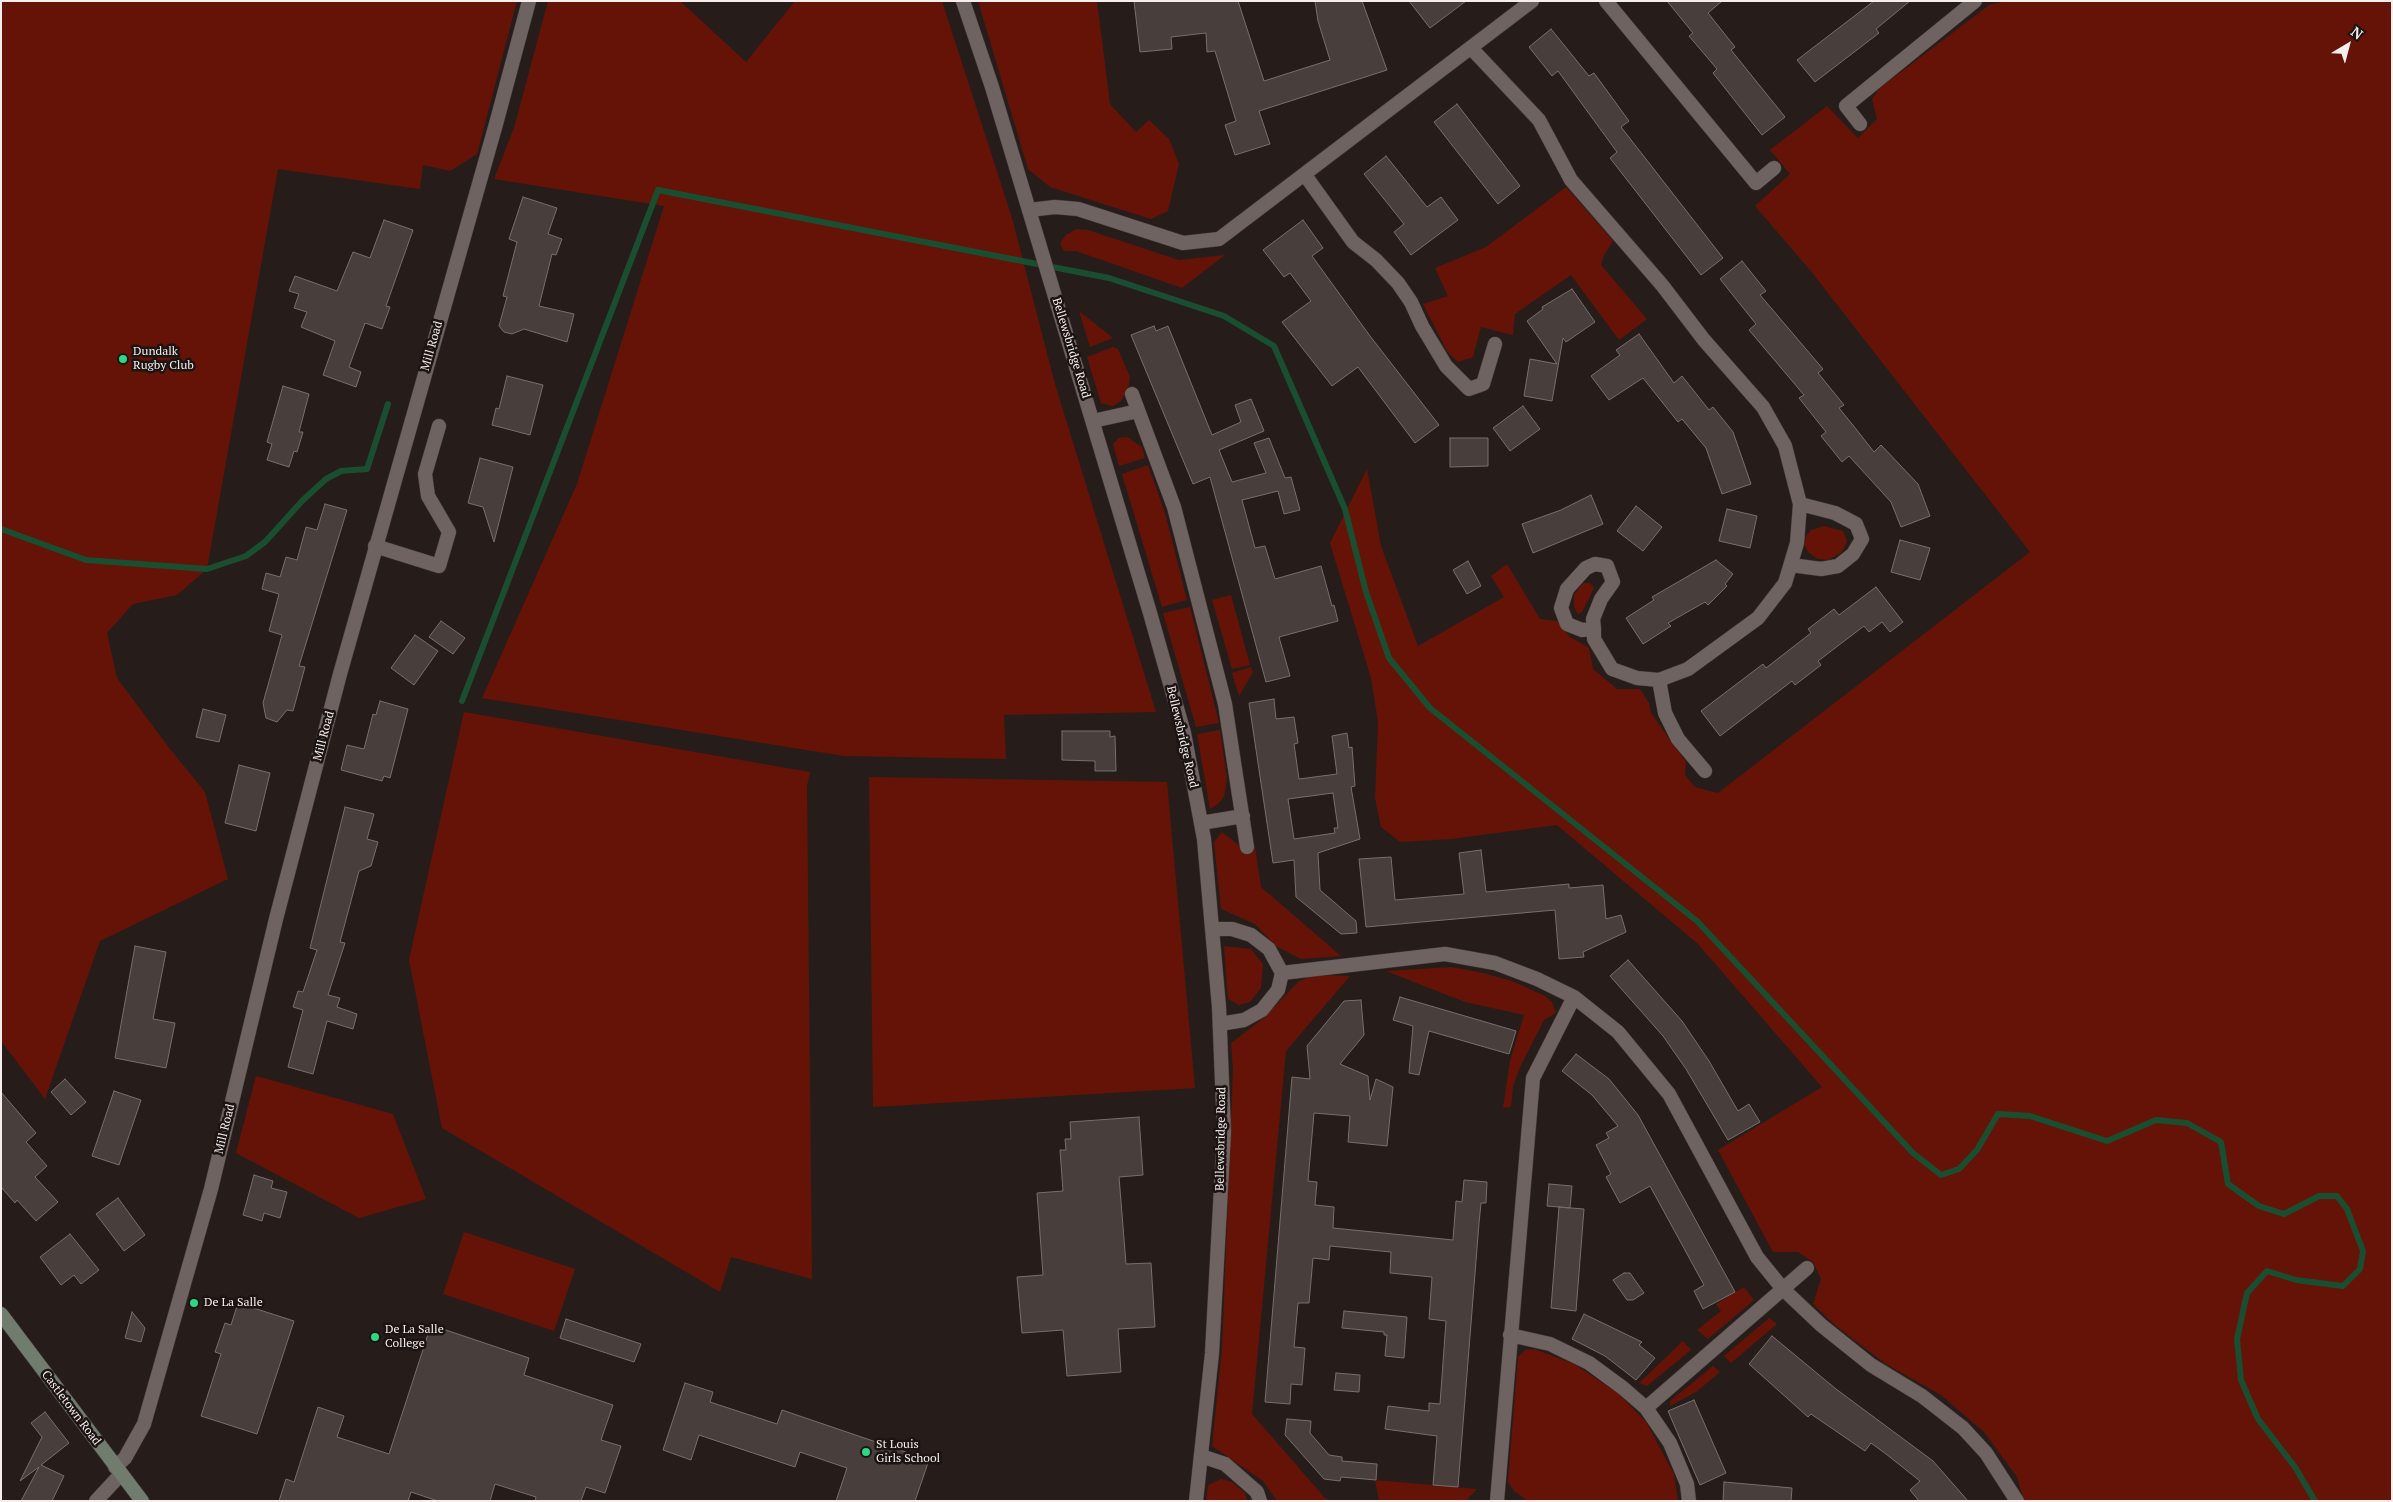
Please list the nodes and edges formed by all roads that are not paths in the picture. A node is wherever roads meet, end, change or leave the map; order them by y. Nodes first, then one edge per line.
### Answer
1 (529, 1) edge
2 (963, 1) edge
3 (1532, 1) edge
4 (1606, 1) edge
5 (1975, 1) edge
6 (1471, 48) junction
7 (1860, 124) dead end
8 (1774, 168) dead end
9 (1305, 175) junction
10 (1029, 210) junction
11 (1495, 344) dead end
12 (1132, 394) dead end
13 (1138, 411) junction
14 (1093, 421) junction
15 (439, 426) dead end
16 (1800, 504) junction
17 (375, 546) junction
18 (1791, 565) junction
19 (1594, 629) junction
20 (1658, 680) junction
21 (1705, 771) dead end
22 (1242, 816) junction
23 (1200, 823) junction
24 (1247, 847) dead end
25 (1213, 929) junction
26 (1282, 973) junction
27 (1574, 997) junction
28 (1220, 1024) junction
29 (1807, 1268) dead end
30 (1783, 1289) junction
31 (1, 1314) edge
32 (1510, 1335) junction
33 (1646, 1408) junction
34 (1201, 1456) junction
35 (118, 1471) junction
36 (96, 1501) edge
37 (142, 1501) edge
38 (1196, 1501) edge
39 (1260, 1501) edge
40 (1497, 1501) edge
41 (1690, 1501) edge
42 (2017, 1501) edge

1 - 17 street, Mill Road
2 - 10 street, Bellewsbridge Road
3 - 6 street
4 - 8 street
5 - 7 street
6 - 9 street
6 - 16 street
9 - 10 street
9 - 11 street
10 - 14 street, Bellewsbridge Road
12 - 13 street
13 - 14 street
13 - 22 street
14 - 23 street, Bellewsbridge Road
15 - 17 street
16 - 18 street
16 - 18 street
17 - 35 street, Mill Road
18 - 20 street
19 - 19 street
19 - 20 street
20 - 21 street
22 - 23 street
22 - 24 street
23 - 25 street, Bellewsbridge Road
25 - 26 street
25 - 28 street, Bellewsbridge Road
26 - 27 street
26 - 28 street
27 - 30 street
27 - 32 street
28 - 34 street, Bellewsbridge Road
29 - 30 street
30 - 33 street
30 - 42 street
31 - 35 main road, Castletown Road
32 - 33 street
32 - 40 street
33 - 41 street
34 - 38 street, Bellewsbridge Road
34 - 39 street
35 - 36 street, Mill Road
35 - 37 main road, Castletown Road

